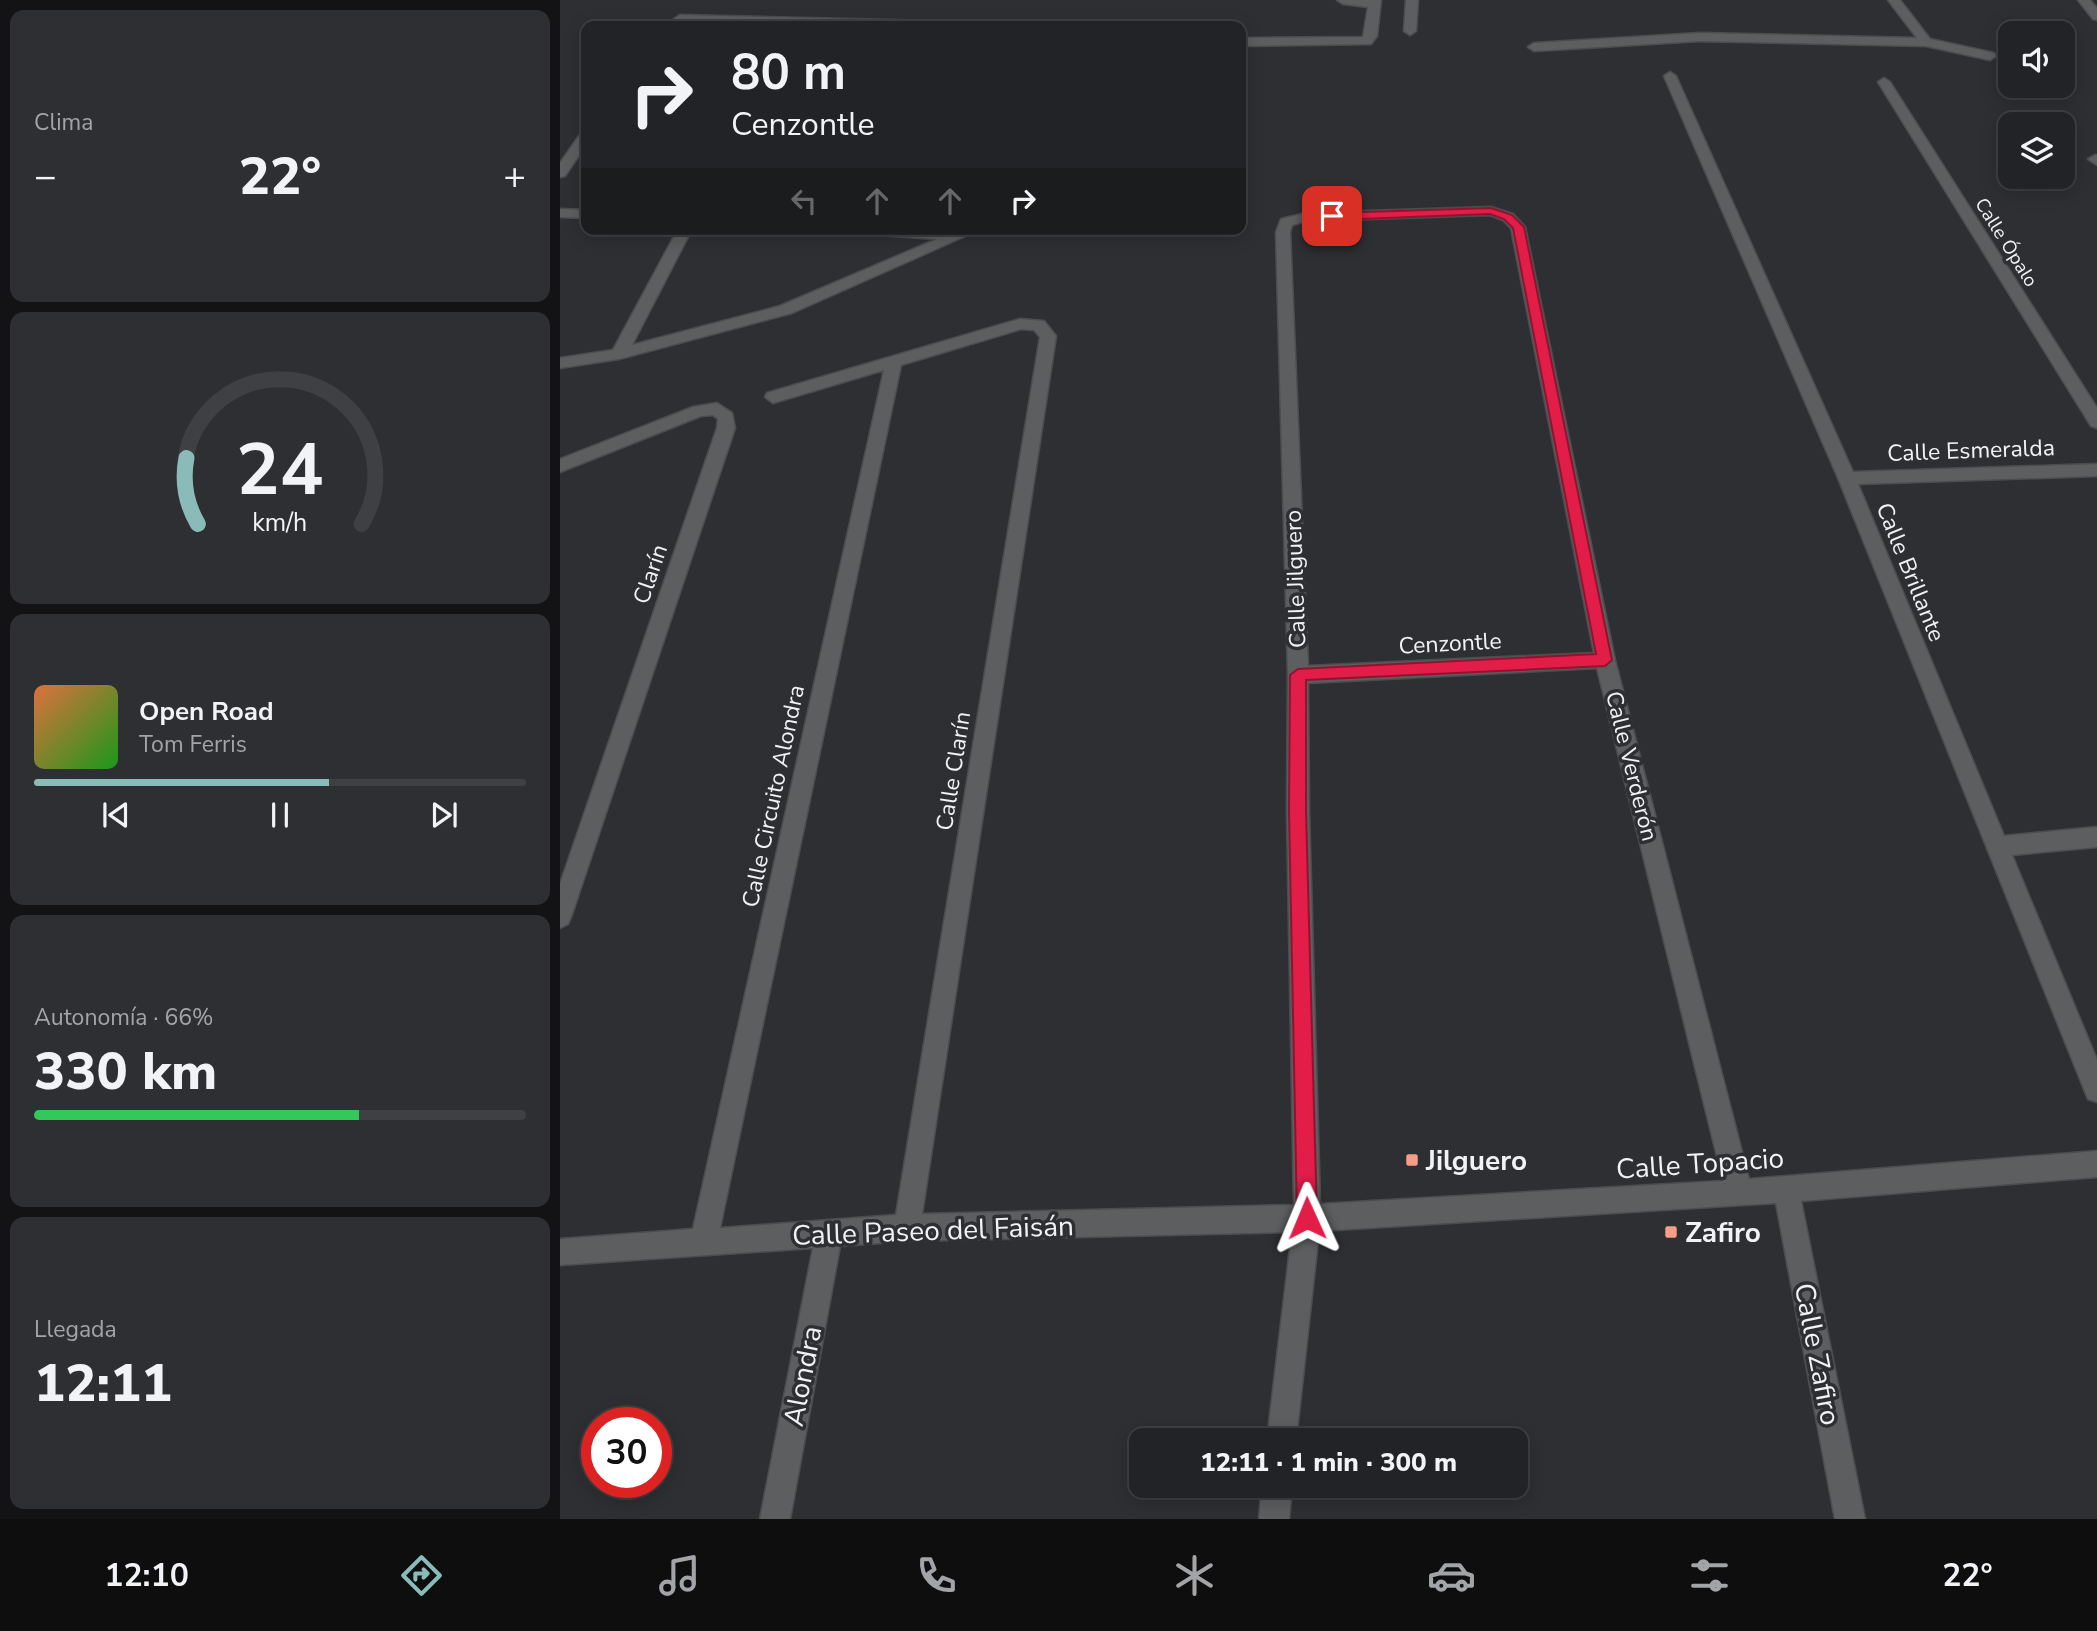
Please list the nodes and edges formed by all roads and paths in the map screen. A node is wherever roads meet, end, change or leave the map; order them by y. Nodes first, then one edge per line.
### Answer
1 (1343, 0) edge
2 (1412, 0) edge
3 (1894, 0) edge
4 (1375, 2) edge
5 (2090, 3) edge
6 (2097, 16) edge
7 (680, 18) edge
8 (790, 21) edge
9 (1410, 31) dead end
10 (1246, 42) edge
11 (1926, 42) junction
12 (1534, 47) dead end
13 (1990, 56) dead end
14 (1670, 76) dead end
15 (1884, 82) dead end
16 (581, 145) edge
17 (560, 173) edge
18 (560, 213) edge
19 (581, 214) edge
20 (1286, 222) joint
21 (682, 235) edge
22 (930, 235) edge
23 (960, 235) edge
24 (956, 237) junction
25 (619, 354) junction
26 (894, 361) junction
27 (560, 363) edge
28 (773, 397) dead end
29 (2097, 422) edge
30 (560, 466) edge
31 (2097, 470) edge
32 (1847, 478) junction
33 (1605, 660) junction
34 (1298, 675) junction
35 (2097, 837) edge
36 (1997, 847) junction
37 (560, 917) edge
38 (2097, 1090) edge
39 (2097, 1164) edge
40 (1786, 1189) junction
41 (1739, 1193) junction
42 (1307, 1218) junction
43 (907, 1228) junction
44 (829, 1233) junction
45 (704, 1242) junction
46 (560, 1252) edge
47 (1284, 1428) edge
48 (1277, 1498) edge
49 (775, 1519) edge
50 (1274, 1519) edge
51 (1850, 1519) edge

1 - 4 street
2 - 9 street
3 - 11 street
4 - 10 street
5 - 6 street
7 - 8 street
11 - 12 street
11 - 13 street
14 - 32 street, Calle Brillante
15 - 29 street, Calle Ópalo
16 - 17 street
18 - 19 street
20 - 33 street, Calle Verderón
20 - 34 street, Calle Jilguero
21 - 25 street
22 - 24 street
23 - 24 street
24 - 25 street
25 - 27 street
26 - 28 street
26 - 43 street, Calle Clarín
26 - 45 street, Calle Circuito Alondra
30 - 37 street, Clarín
31 - 32 street, Calle Esmeralda
32 - 36 street, Calle Brillante
33 - 34 street, Cenzontle
33 - 41 street, Calle Verderón
34 - 42 street, Calle Jilguero
35 - 36 street
36 - 38 street, Calle Brillante
39 - 40 street, Calle Topacio
40 - 41 street, Calle Topacio
40 - 51 street, Calle Zafiro
41 - 42 street, Calle Topacio
42 - 43 street, Calle Paseo del Faisán
42 - 47 street, Calle Jilguero
43 - 44 street, Calle Paseo del Faisán
44 - 45 street, Calle Paseo del Faisán
44 - 49 street, Alondra
45 - 46 street, Calle Paseo del Faisán
48 - 50 street

